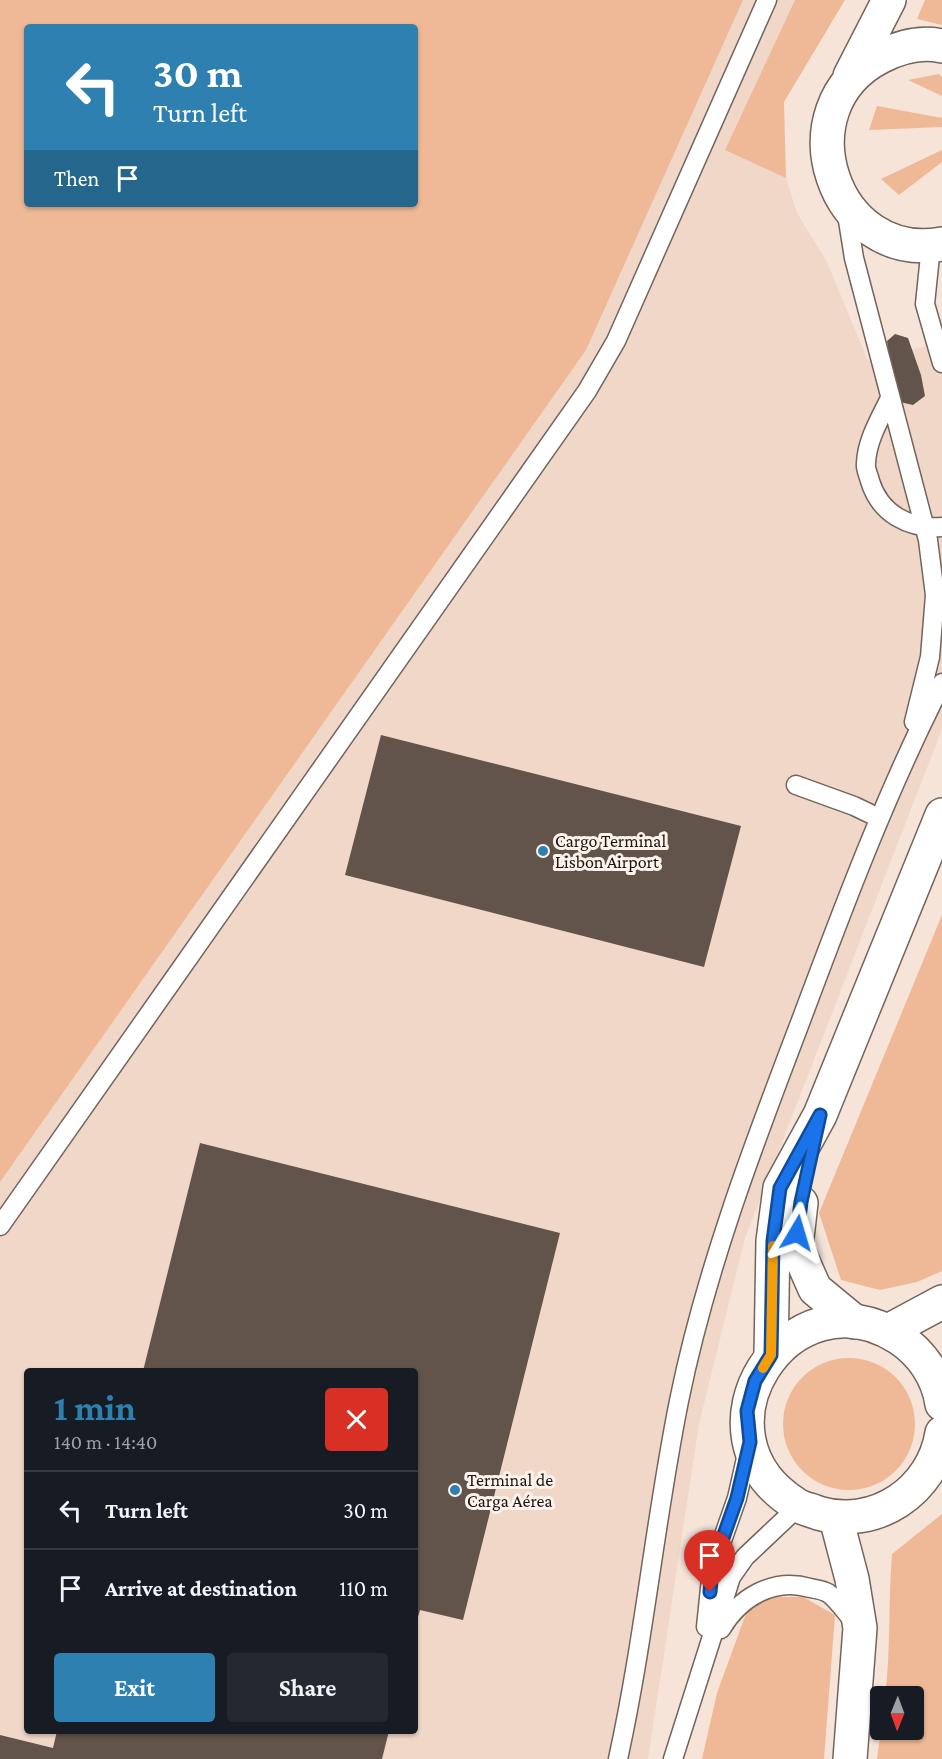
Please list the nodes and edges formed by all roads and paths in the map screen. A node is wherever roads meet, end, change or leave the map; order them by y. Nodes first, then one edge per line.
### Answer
1 (767, 0) edge
2 (889, 0) edge
3 (942, 45) edge
4 (843, 88) junction
5 (845, 203) junction
6 (937, 245) edge
7 (942, 363) edge
8 (890, 398) junction
9 (933, 527) edge
10 (942, 683) edge
11 (906, 753) junction
12 (796, 785) dead end
13 (942, 815) edge
14 (879, 818) junction
15 (820, 1115) junction
16 (0, 1226) edge
17 (942, 1302) edge
18 (855, 1322) junction
19 (888, 1331) junction
20 (771, 1355) junction
21 (942, 1404) edge
22 (942, 1433) edge
23 (750, 1442) junction
24 (799, 1506) junction
25 (836, 1518) junction
26 (860, 1628) junction
27 (702, 1662) junction
28 (618, 1759) edge
29 (673, 1759) edge
30 (850, 1759) edge

1 - 16 lane
2 - 4 street
3 - 4 street
4 - 5 street
5 - 6 street
5 - 8 lane
6 - 7 lane
8 - 9 lane
8 - 9 lane
9 - 11 lane
10 - 11 lane
11 - 14 lane
12 - 14 lane
13 - 15 street
14 - 28 lane
15 - 18 street
15 - 20 street
17 - 19 street
18 - 19 street
18 - 20 street
19 - 21 street
20 - 23 street
22 - 25 street
23 - 24 street
23 - 27 lane
24 - 25 street
24 - 27 lane
25 - 26 street
26 - 27 lane
26 - 30 street
27 - 29 lane

